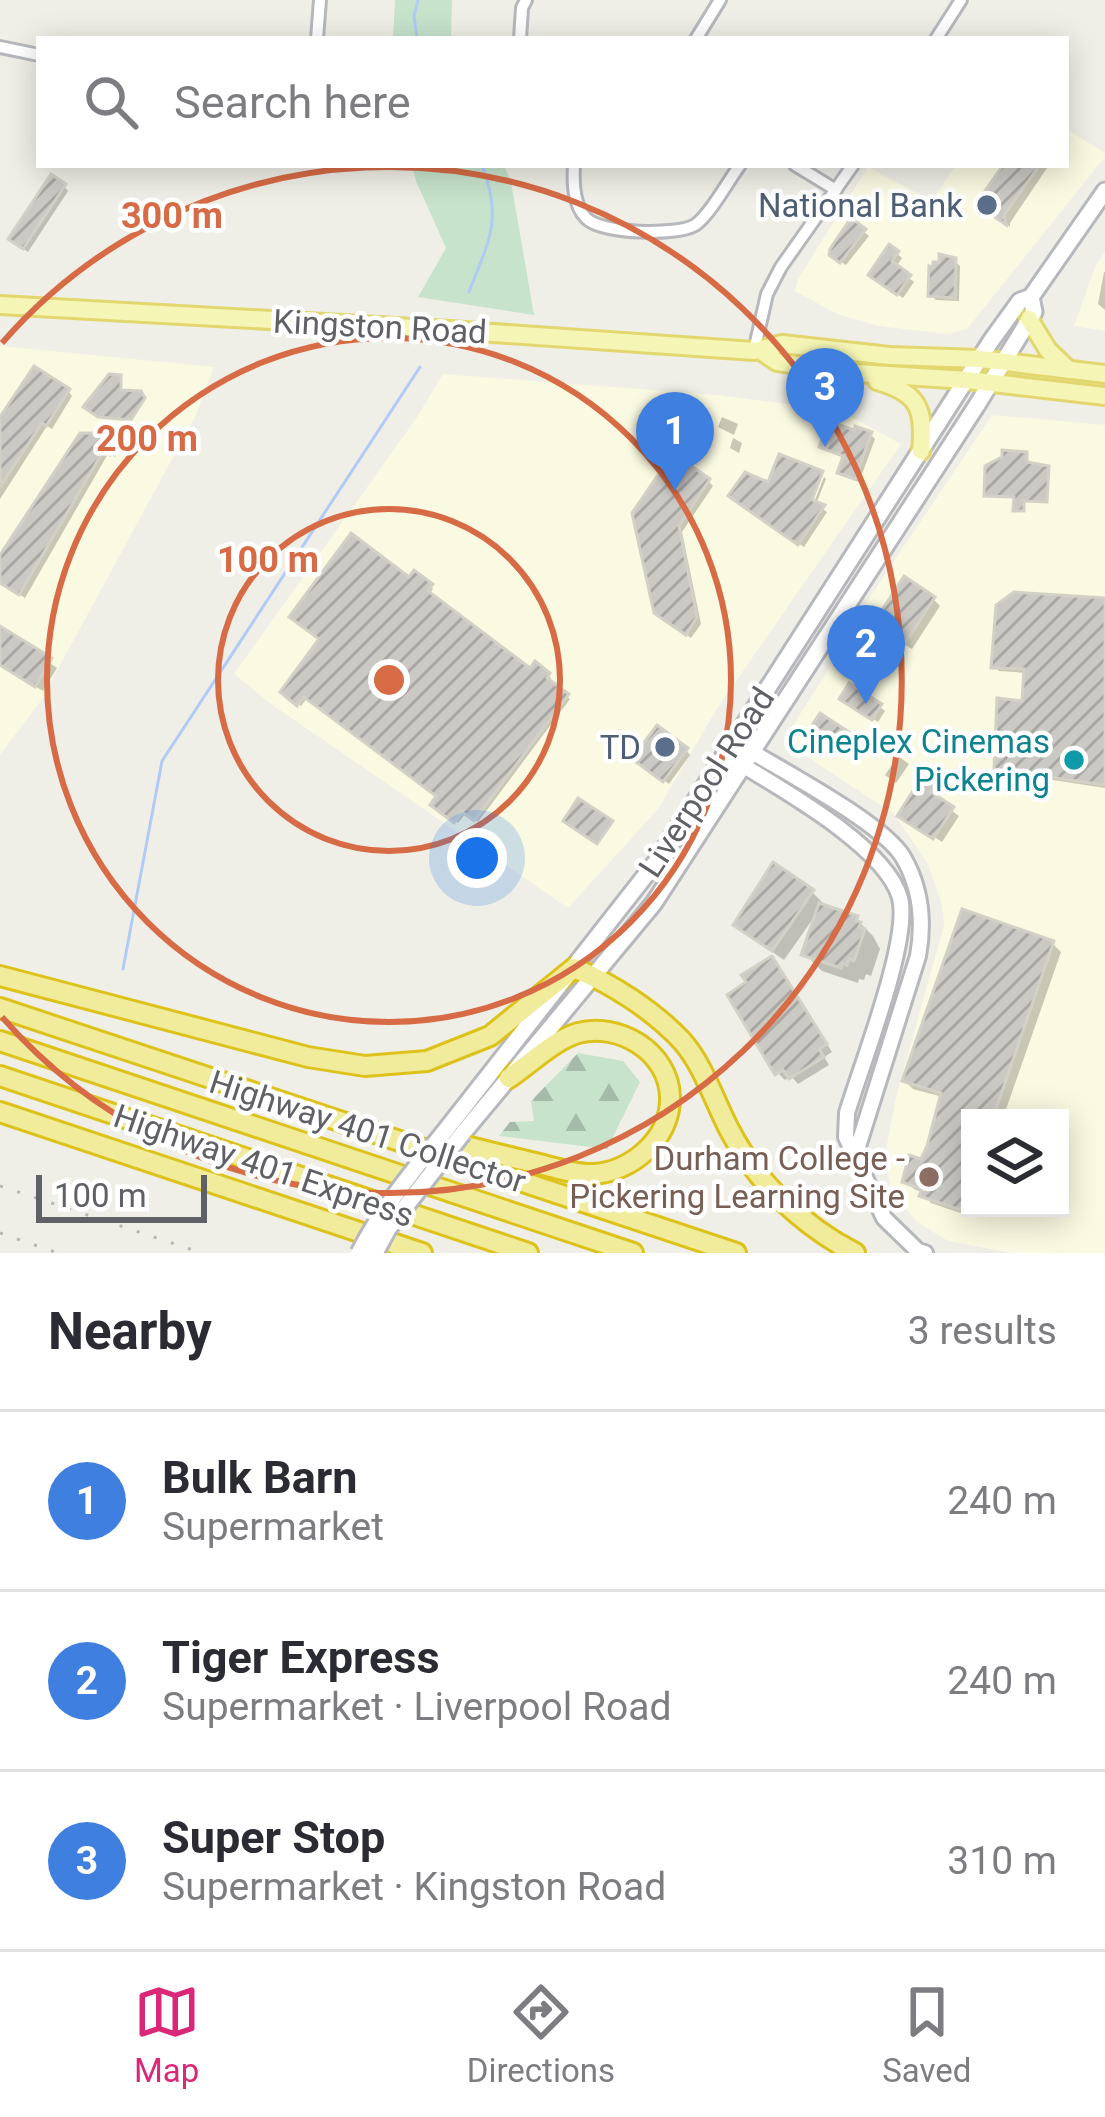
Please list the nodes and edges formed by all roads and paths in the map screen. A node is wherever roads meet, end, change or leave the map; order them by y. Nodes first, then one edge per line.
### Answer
1 (320, 0) edge
2 (526, 0) edge
3 (720, 0) edge
4 (962, 0) edge
5 (317, 36) edge
6 (520, 36) edge
7 (698, 36) edge
8 (938, 36) edge
9 (0, 47) edge
10 (36, 54) edge
11 (574, 168) edge
12 (738, 168) edge
13 (799, 168) edge
14 (851, 168) edge
15 (836, 190) junction
16 (1105, 191) edge
17 (1031, 297) junction
18 (0, 305) edge
19 (1029, 319) junction
20 (757, 351) junction
21 (980, 359) junction
22 (1002, 362) junction
23 (1070, 370) junction
24 (841, 372) junction
25 (1105, 374) edge
26 (967, 380) junction
27 (988, 384) junction
28 (1105, 396) edge
29 (921, 451) junction
30 (729, 747) junction
31 (747, 759) junction
32 (567, 964) junction
33 (0, 976) edge
34 (594, 976) junction
35 (0, 1007) edge
36 (0, 1041) edge
37 (0, 1076) edge
38 (509, 1078) junction
39 (0, 1112) edge
40 (456, 1129) junction
41 (381, 1135) junction
42 (855, 1156) junction
43 (358, 1253) edge
44 (375, 1253) edge
45 (422, 1253) edge
46 (528, 1253) edge
47 (633, 1253) edge
48 (736, 1253) edge
49 (855, 1253) edge
50 (925, 1253) edge

1 - 5 street
2 - 6 street
3 - 7 street
4 - 8 street
9 - 10 street
11 - 12 street
13 - 15 street
14 - 15 street
15 - 20 street
16 - 17 main road, Liverpool Road
17 - 19 main road, Liverpool Road
17 - 21 main road, Liverpool Road
18 - 20 main road, Kingston Road
19 - 22 main road, Liverpool Road
19 - 23 main road
20 - 21 main road, Kingston Road
20 - 24 main road, Kingston Road
21 - 22 main road, Kingston Road
21 - 26 main road, Liverpool Road
22 - 23 main road, Kingston Road
22 - 27 main road, Liverpool Road
23 - 25 main road, Kingston Road
24 - 26 main road, Kingston Road
24 - 29 main road
26 - 27 main road, Kingston Road
26 - 29 main road, Liverpool Road
27 - 28 main road, Kingston Road
27 - 31 main road, Liverpool Road
29 - 30 main road, Liverpool Road
30 - 31 street
30 - 32 main road, Liverpool Road
31 - 34 main road, Liverpool Road
31 - 42 street
31 - 42 street
32 - 33 highway
32 - 34 highway
32 - 40 main road, Liverpool Road
34 - 38 main road, Liverpool Road
34 - 49 highway
35 - 41 highway, Highway 401 Collector
36 - 47 highway, Highway 401 Express
37 - 46 highway, Highway 401 Express
38 - 40 main road, Liverpool Road
38 - 41 highway
39 - 45 highway
40 - 43 main road, Liverpool Road, bridge
40 - 44 main road, Liverpool Road, bridge
41 - 48 highway, Highway 401 Collector
42 - 50 street

